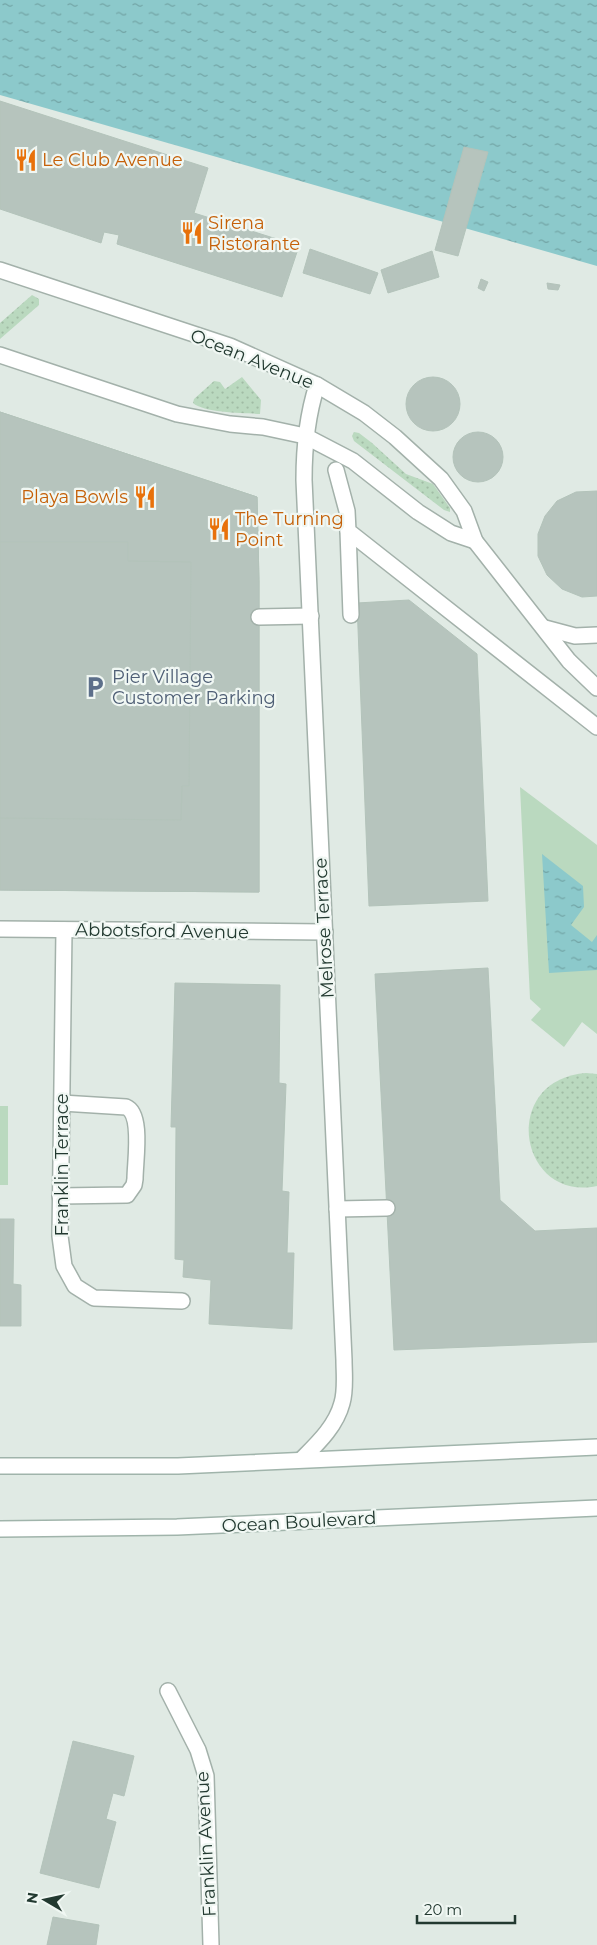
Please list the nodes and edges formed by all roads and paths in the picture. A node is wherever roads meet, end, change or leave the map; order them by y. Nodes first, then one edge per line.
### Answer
1 (0, 270) edge
2 (0, 355) edge
3 (317, 384) junction
4 (305, 436) junction
5 (336, 470) dead end
6 (348, 531) junction
7 (475, 541) junction
8 (351, 615) dead end
9 (311, 616) junction
10 (259, 617) dead end
11 (545, 628) junction
12 (597, 635) edge
13 (597, 688) edge
14 (597, 727) edge
15 (0, 929) edge
16 (64, 930) junction
17 (325, 932) junction
18 (62, 1103) junction
19 (60, 1196) junction
20 (387, 1208) dead end
21 (337, 1209) junction
22 (182, 1300) dead end
23 (597, 1447) edge
24 (302, 1459) junction
25 (0, 1466) edge
26 (597, 1508) edge
27 (0, 1528) edge
28 (168, 1691) dead end
29 (211, 1945) edge

1 - 3 street, Ocean Avenue
2 - 4 street
3 - 4 street, Melrose Terrace
3 - 7 street, Ocean Avenue
4 - 7 street
4 - 9 street, Melrose Terrace
5 - 6 street
6 - 8 street
6 - 14 street
7 - 11 street, Ocean Avenue
9 - 10 street
9 - 17 street, Melrose Terrace
11 - 12 street
11 - 13 street, Ocean Avenue
15 - 16 street, Abbotsford Avenue
16 - 17 street, Abbotsford Avenue
16 - 18 street, Franklin Terrace
17 - 21 street, Melrose Terrace
18 - 19 street, Franklin Terrace
18 - 19 street
19 - 22 street, Franklin Terrace
20 - 21 street
21 - 24 street, Melrose Terrace
23 - 24 street
24 - 25 street
26 - 27 street, Ocean Boulevard
28 - 29 street, Franklin Avenue

